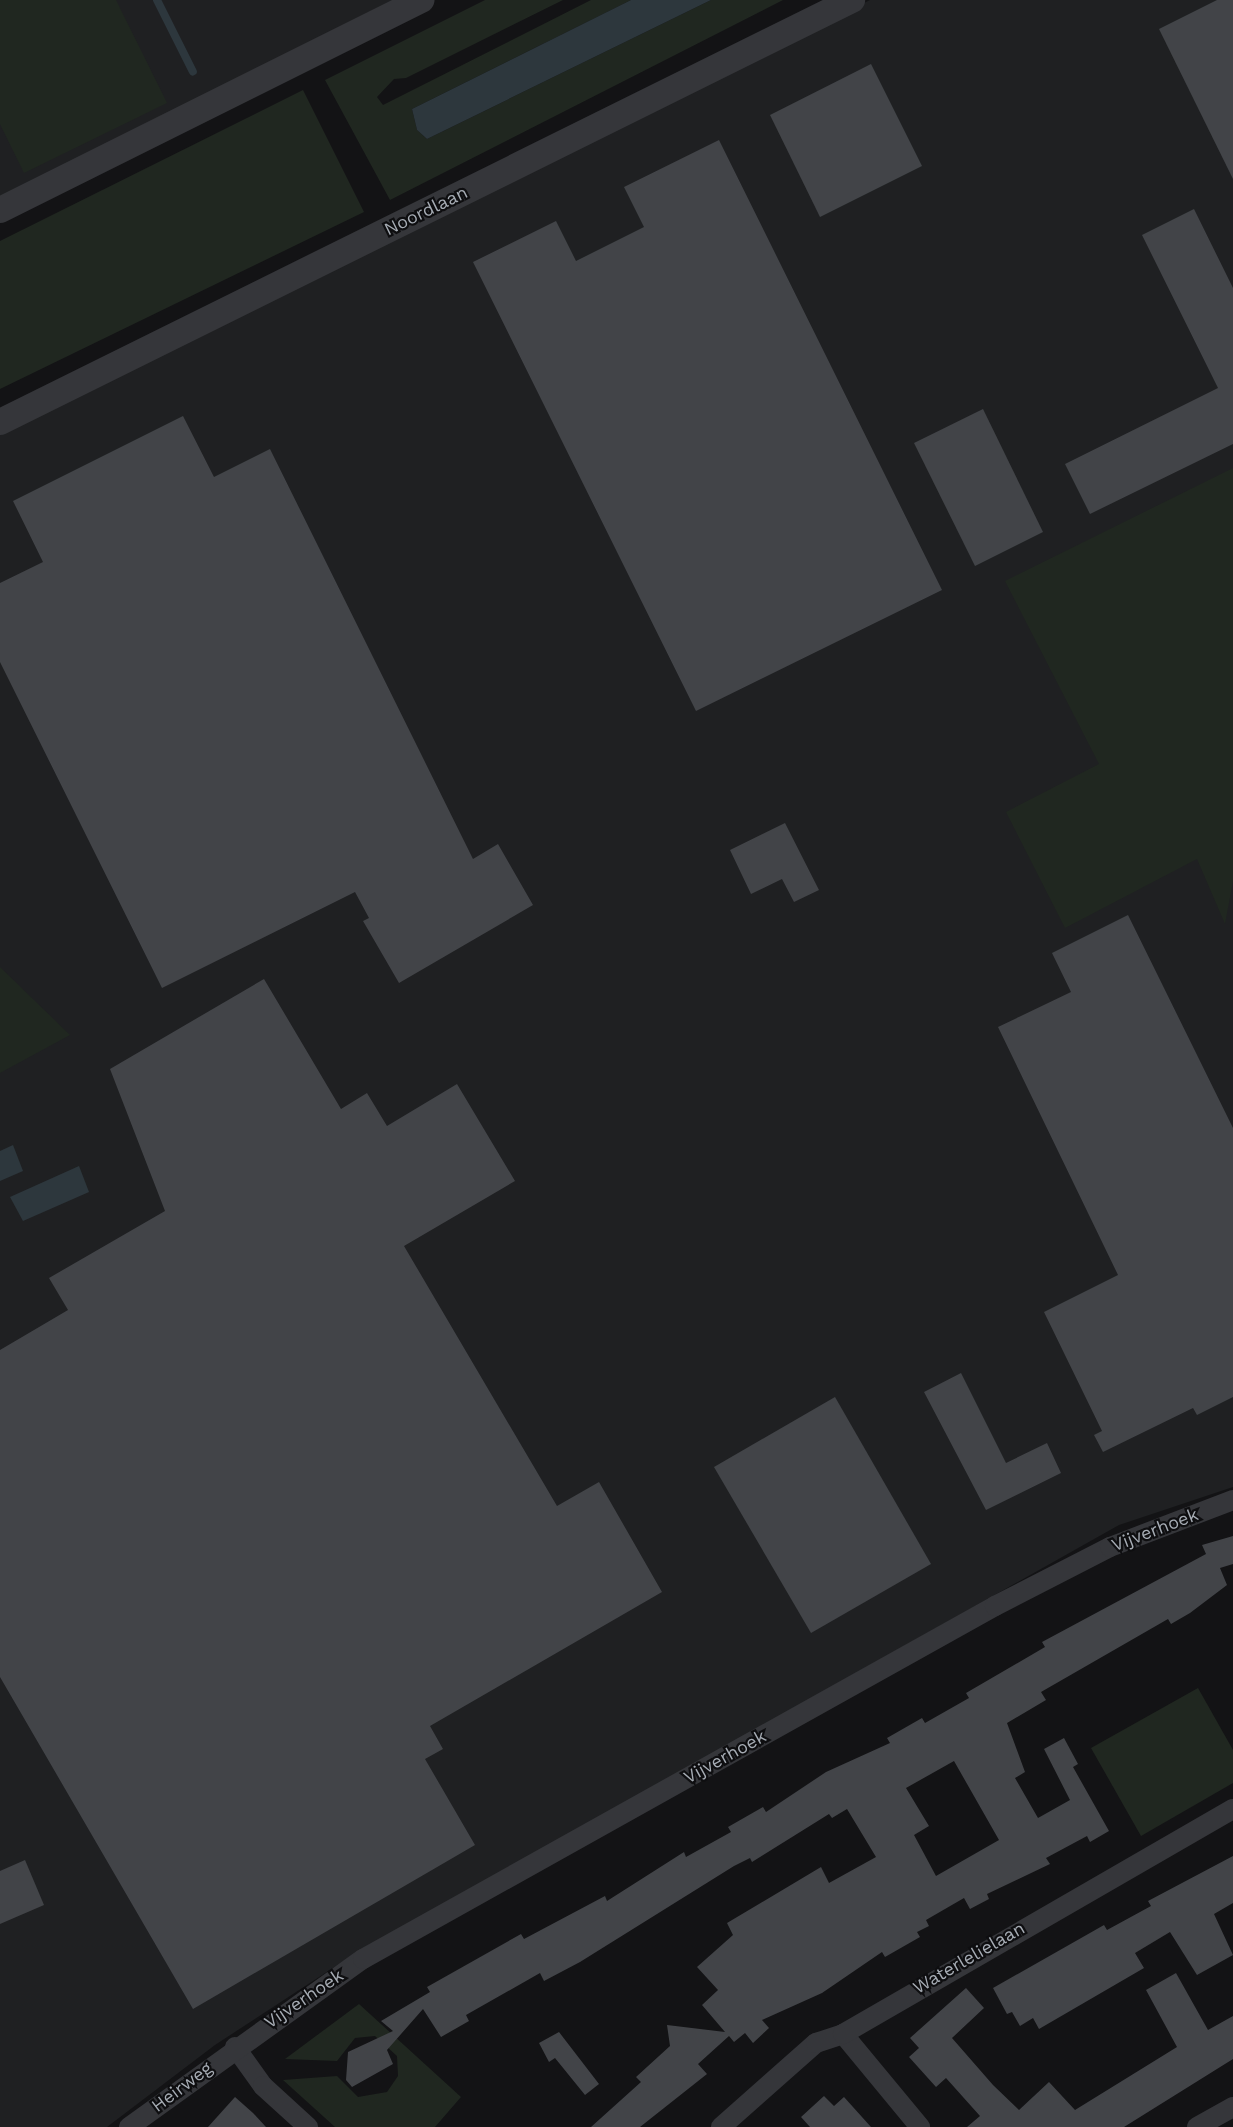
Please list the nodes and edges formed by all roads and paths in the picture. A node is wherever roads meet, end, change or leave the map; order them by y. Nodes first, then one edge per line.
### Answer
1 (422, 0) edge
2 (852, 0) edge
3 (0, 210) edge
4 (0, 422) edge
5 (1233, 1500) edge
6 (1233, 1809) edge
7 (843, 2034) junction
8 (235, 2047) junction
9 (1233, 2107) edge
10 (129, 2127) edge
11 (308, 2127) edge
12 (721, 2127) edge
13 (920, 2127) edge
14 (1197, 2127) edge

1 - 3 street
2 - 4 street, Noordlaan
5 - 8 street, Vijverhoek
6 - 7 street, Waterlelielaan
7 - 12 street, Waterlelielaan
7 - 13 street
8 - 10 street, Heirweg
8 - 11 street
9 - 14 street

